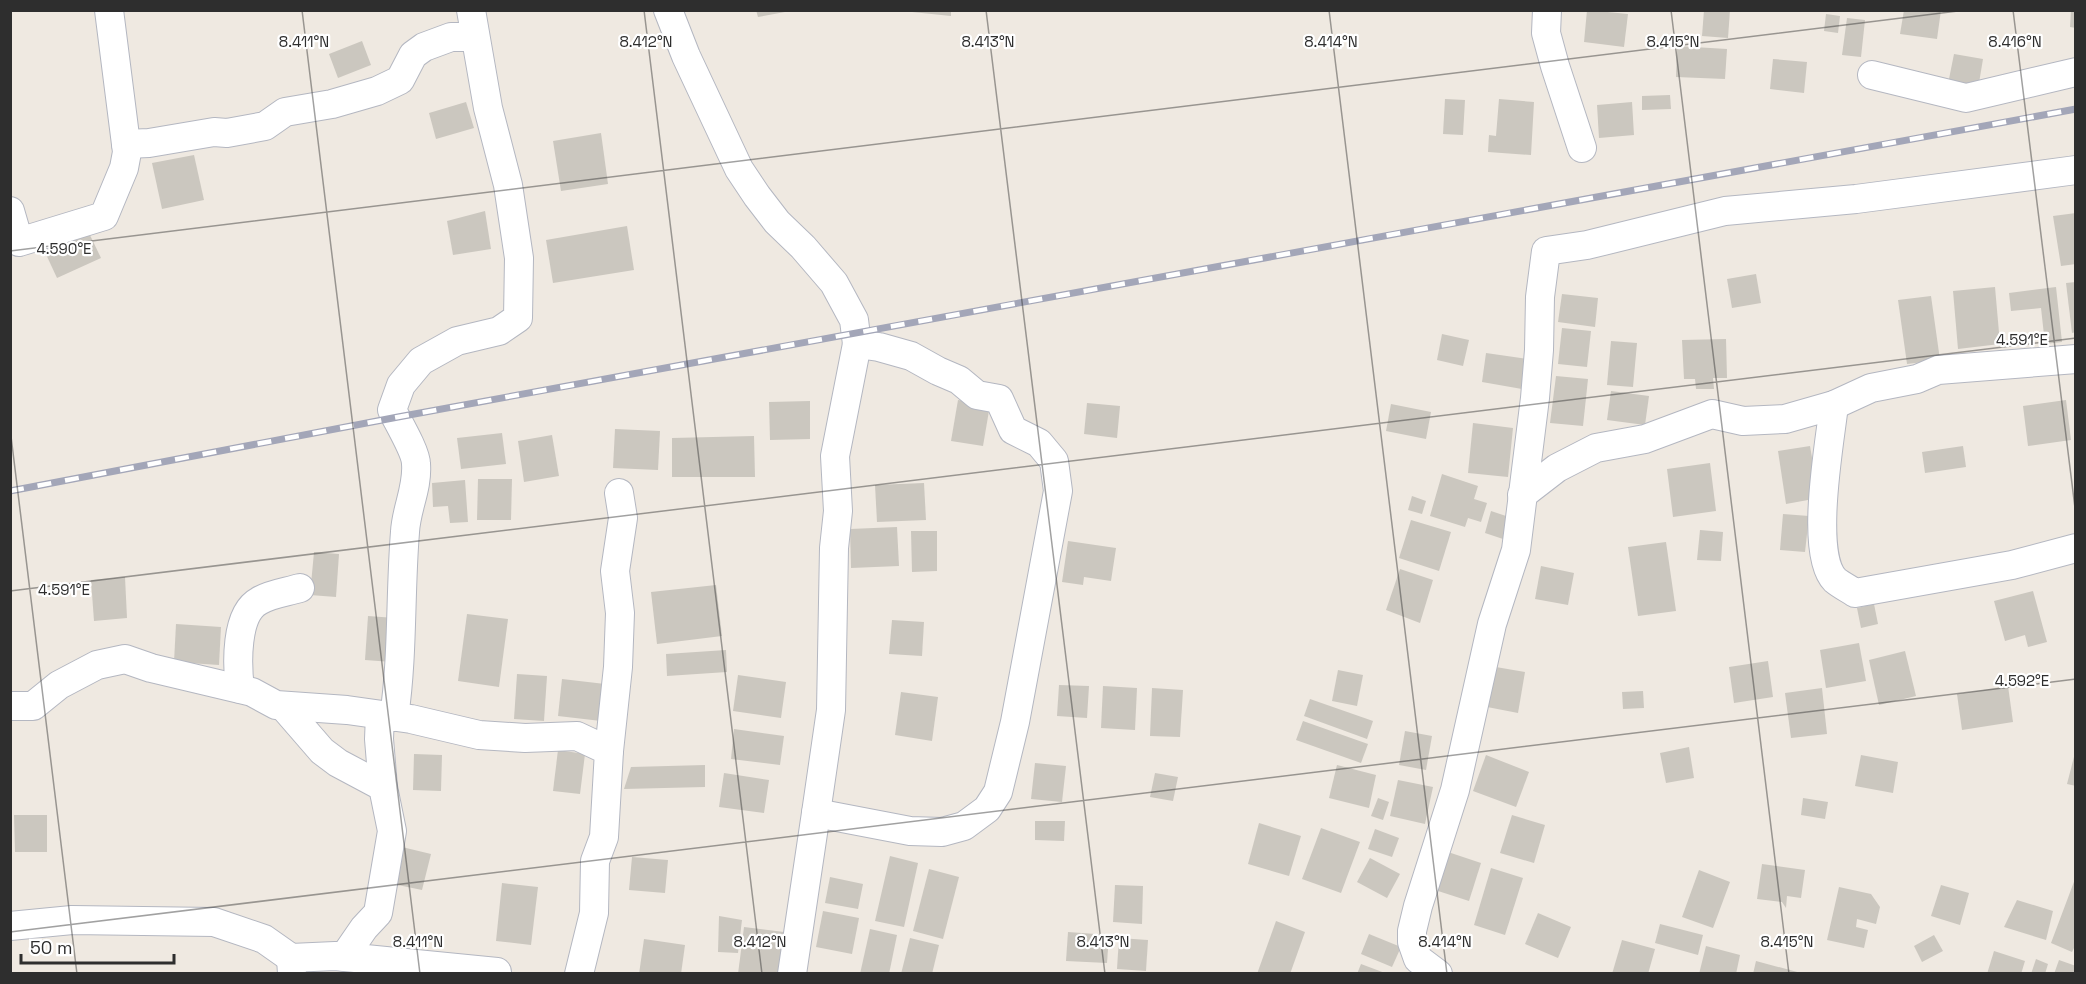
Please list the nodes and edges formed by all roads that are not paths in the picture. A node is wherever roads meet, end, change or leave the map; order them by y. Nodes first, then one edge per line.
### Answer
1 (109, 10) edge
2 (668, 10) edge
3 (1547, 10) edge
4 (473, 24) edge
5 (2076, 72) edge
6 (1872, 75) dead end
7 (126, 144) junction
8 (1582, 148) dead end
9 (2076, 170) edge
10 (10, 211) edge
11 (857, 344) junction
12 (2076, 359) edge
13 (1834, 405) junction
14 (619, 493) dead end
15 (1522, 495) junction
16 (2076, 548) edge
17 (300, 588) dead end
18 (240, 689) junction
19 (10, 706) edge
20 (283, 706) junction
21 (387, 716) junction
22 (609, 751) junction
23 (383, 787) junction
24 (816, 813) junction
25 (10, 926) edge
26 (344, 957) junction
27 (292, 966) edge
28 (502, 973) edge
29 (579, 974) edge
30 (792, 974) edge
31 (1438, 974) edge

1 - 7 street
2 - 11 street
3 - 8 street
4 - 7 street
4 - 21 street
5 - 6 street
7 - 10 street
9 - 15 street
11 - 24 street
11 - 24 street
12 - 13 street
13 - 15 street
13 - 16 street
14 - 22 street
15 - 31 street
17 - 18 street
18 - 19 street
18 - 20 street
20 - 21 street
20 - 23 street
21 - 22 street
21 - 23 street
22 - 29 street
23 - 26 street
24 - 30 street
25 - 27 street
26 - 27 street
26 - 28 street

